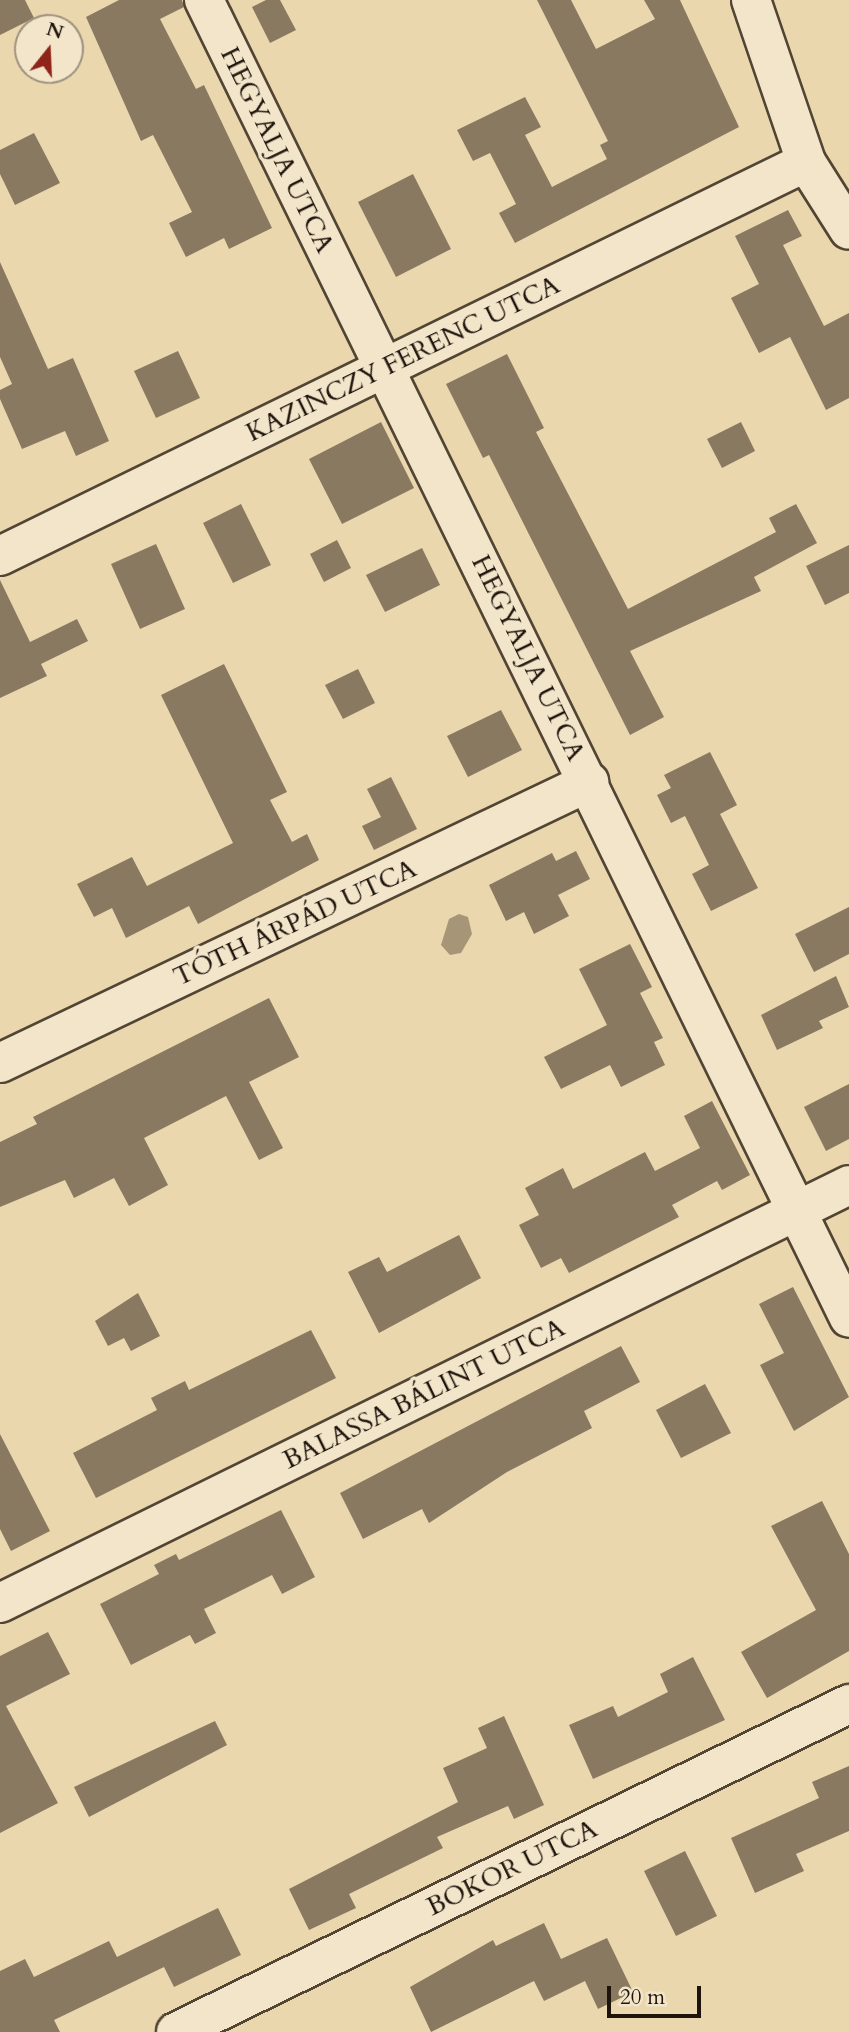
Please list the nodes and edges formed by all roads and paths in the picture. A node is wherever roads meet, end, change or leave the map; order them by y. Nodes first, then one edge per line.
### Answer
1 (204, 0) edge
2 (751, 0) edge
3 (806, 162) junction
4 (849, 230) edge
5 (384, 369) junction
6 (0, 556) edge
7 (589, 782) junction
8 (0, 1063) edge
9 (849, 1185) edge
10 (795, 1211) junction
11 (849, 1318) edge
12 (0, 1604) edge
13 (849, 1704) edge
14 (176, 2032) edge

1 - 5 street, HEGYALJA UTCA
2 - 3 street
3 - 4 street
3 - 5 street, KAZINCZY FERENC UTCA
5 - 6 street, KAZINCZY FERENC UTCA
5 - 7 street, HEGYALJA UTCA
7 - 8 street, TÓTH ÁRPÁD UTCA
7 - 10 street, HEGYALJA UTCA
9 - 10 street, BALASSA BÁLINT UTCA
10 - 11 street, HEGYALJA UTCA
10 - 12 street, BALASSA BÁLINT UTCA
13 - 14 street, BOKOR UTCA

